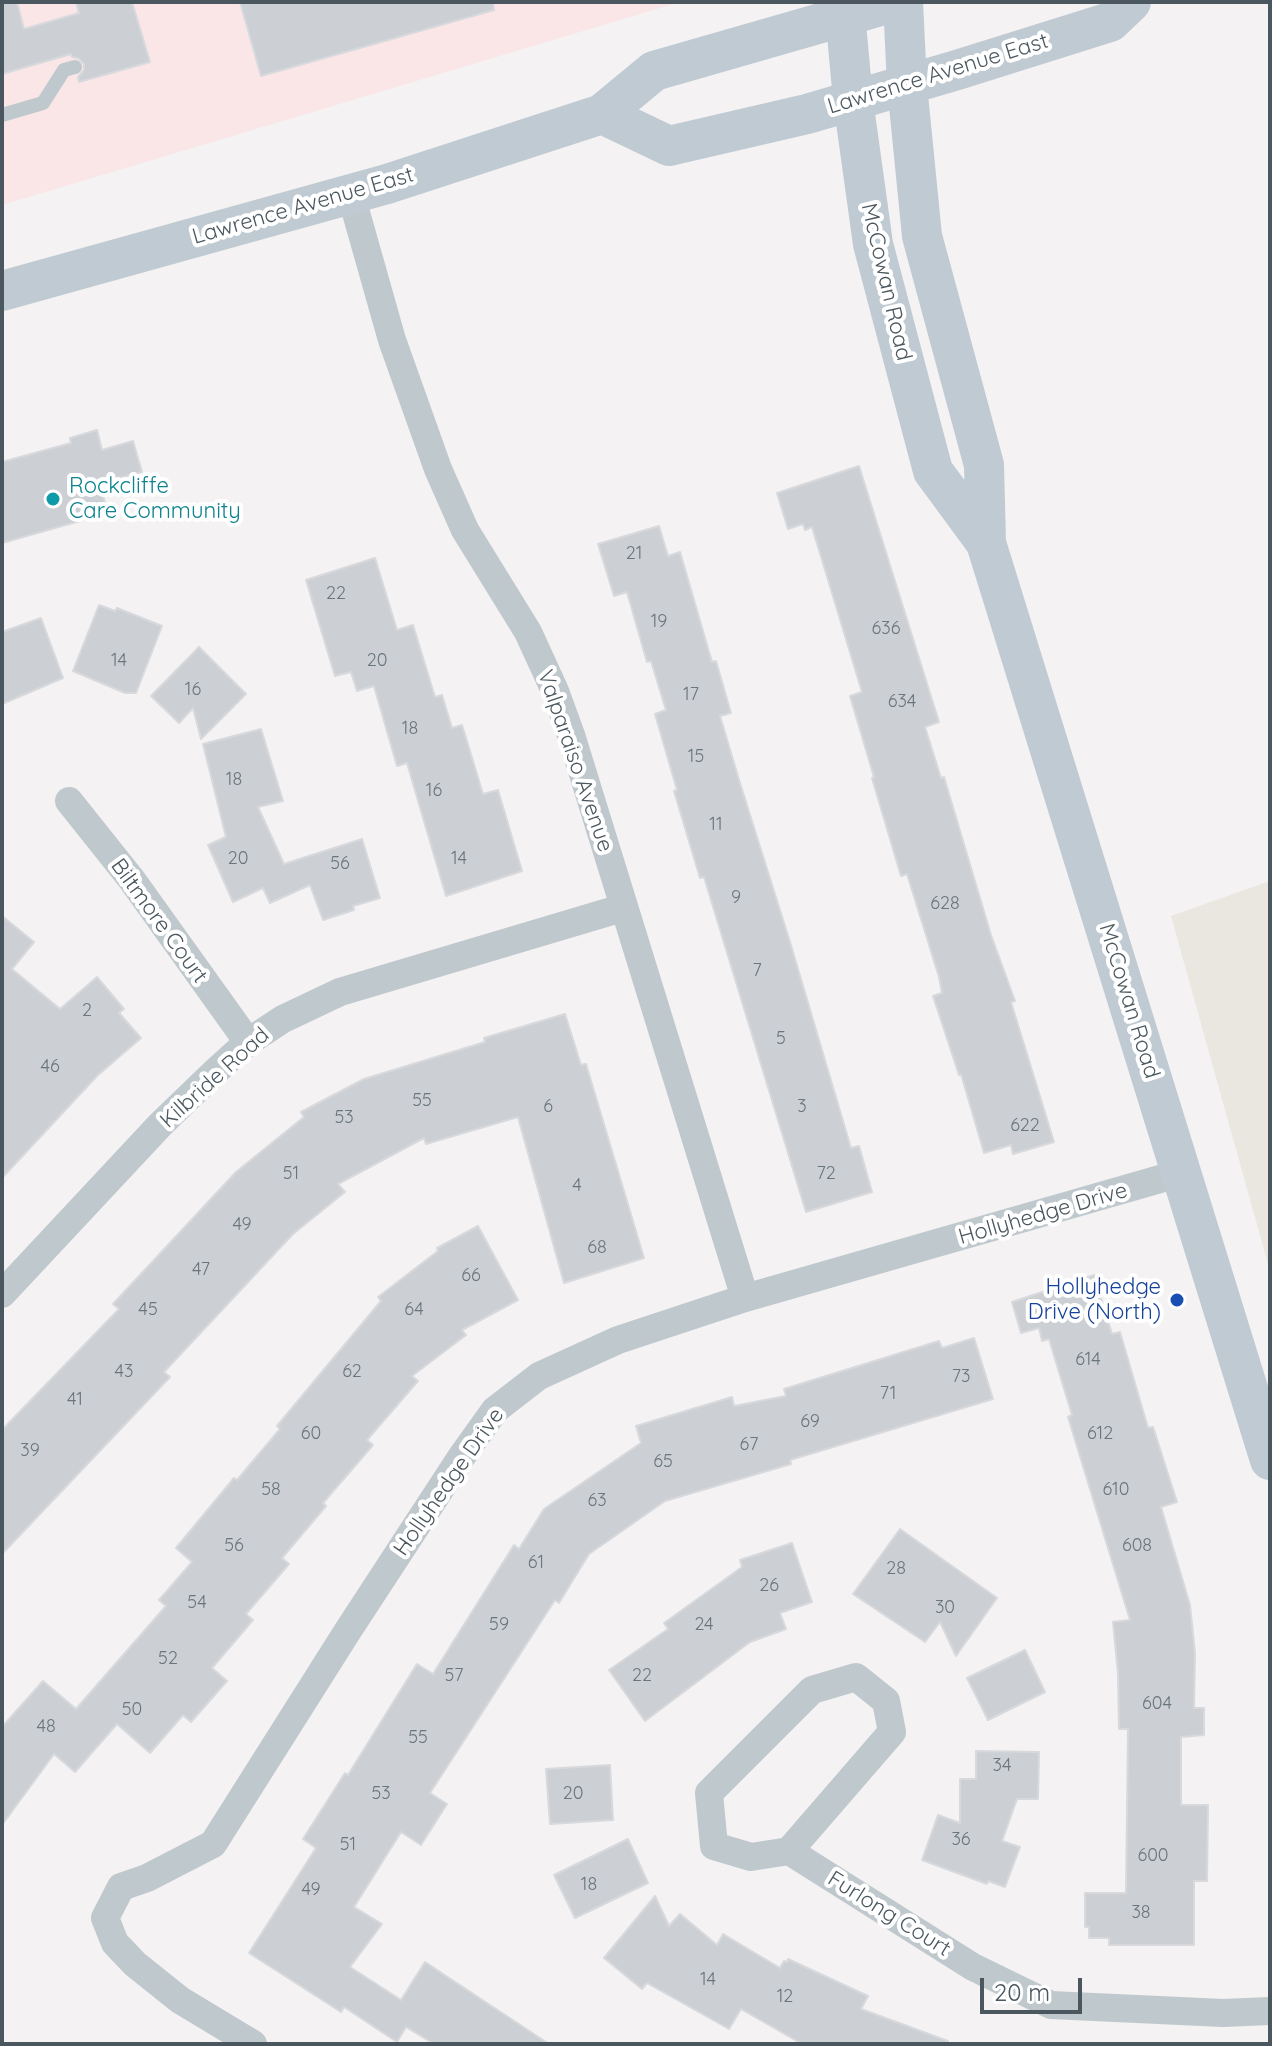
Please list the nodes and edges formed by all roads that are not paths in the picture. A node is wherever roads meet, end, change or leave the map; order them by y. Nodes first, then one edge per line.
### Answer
1 (894, 2) edge
2 (903, 2) edge
3 (1131, 2) edge
4 (844, 9) edge
5 (75, 67) dead end
6 (907, 85) junction
7 (853, 100) junction
8 (602, 114) junction
9 (2, 115) edge
10 (351, 195) junction
11 (2, 291) edge
12 (986, 543) junction
13 (69, 801) dead end
14 (622, 908) junction
15 (248, 1042) junction
16 (1181, 1173) junction
17 (2, 1294) edge
18 (745, 1298) junction
19 (1270, 1460) edge
20 (789, 1851) junction
21 (1270, 2011) edge
22 (253, 2044) edge

1 - 4 main road, Lawrence Avenue East
2 - 6 main road, McCowan Road
3 - 6 main road, Lawrence Avenue East
4 - 7 main road, McCowan Road
4 - 8 main road, Lawrence Avenue East
5 - 9 lane
6 - 7 main road, Lawrence Avenue East
6 - 12 main road, McCowan Road
7 - 8 main road, Lawrence Avenue East
7 - 12 main road, McCowan Road
8 - 10 main road, Lawrence Avenue East
10 - 11 main road, Lawrence Avenue East
10 - 14 street, Valparaiso Avenue
12 - 16 main road, McCowan Road
13 - 15 street, Biltmore Court
14 - 15 street, Kilbride Road
14 - 18 street, Valparaiso Avenue
15 - 17 street, Kilbride Road
16 - 18 street, Hollyhedge Drive
16 - 19 main road, McCowan Road
18 - 22 street, Hollyhedge Drive
20 - 20 street
20 - 21 street, Furlong Court

